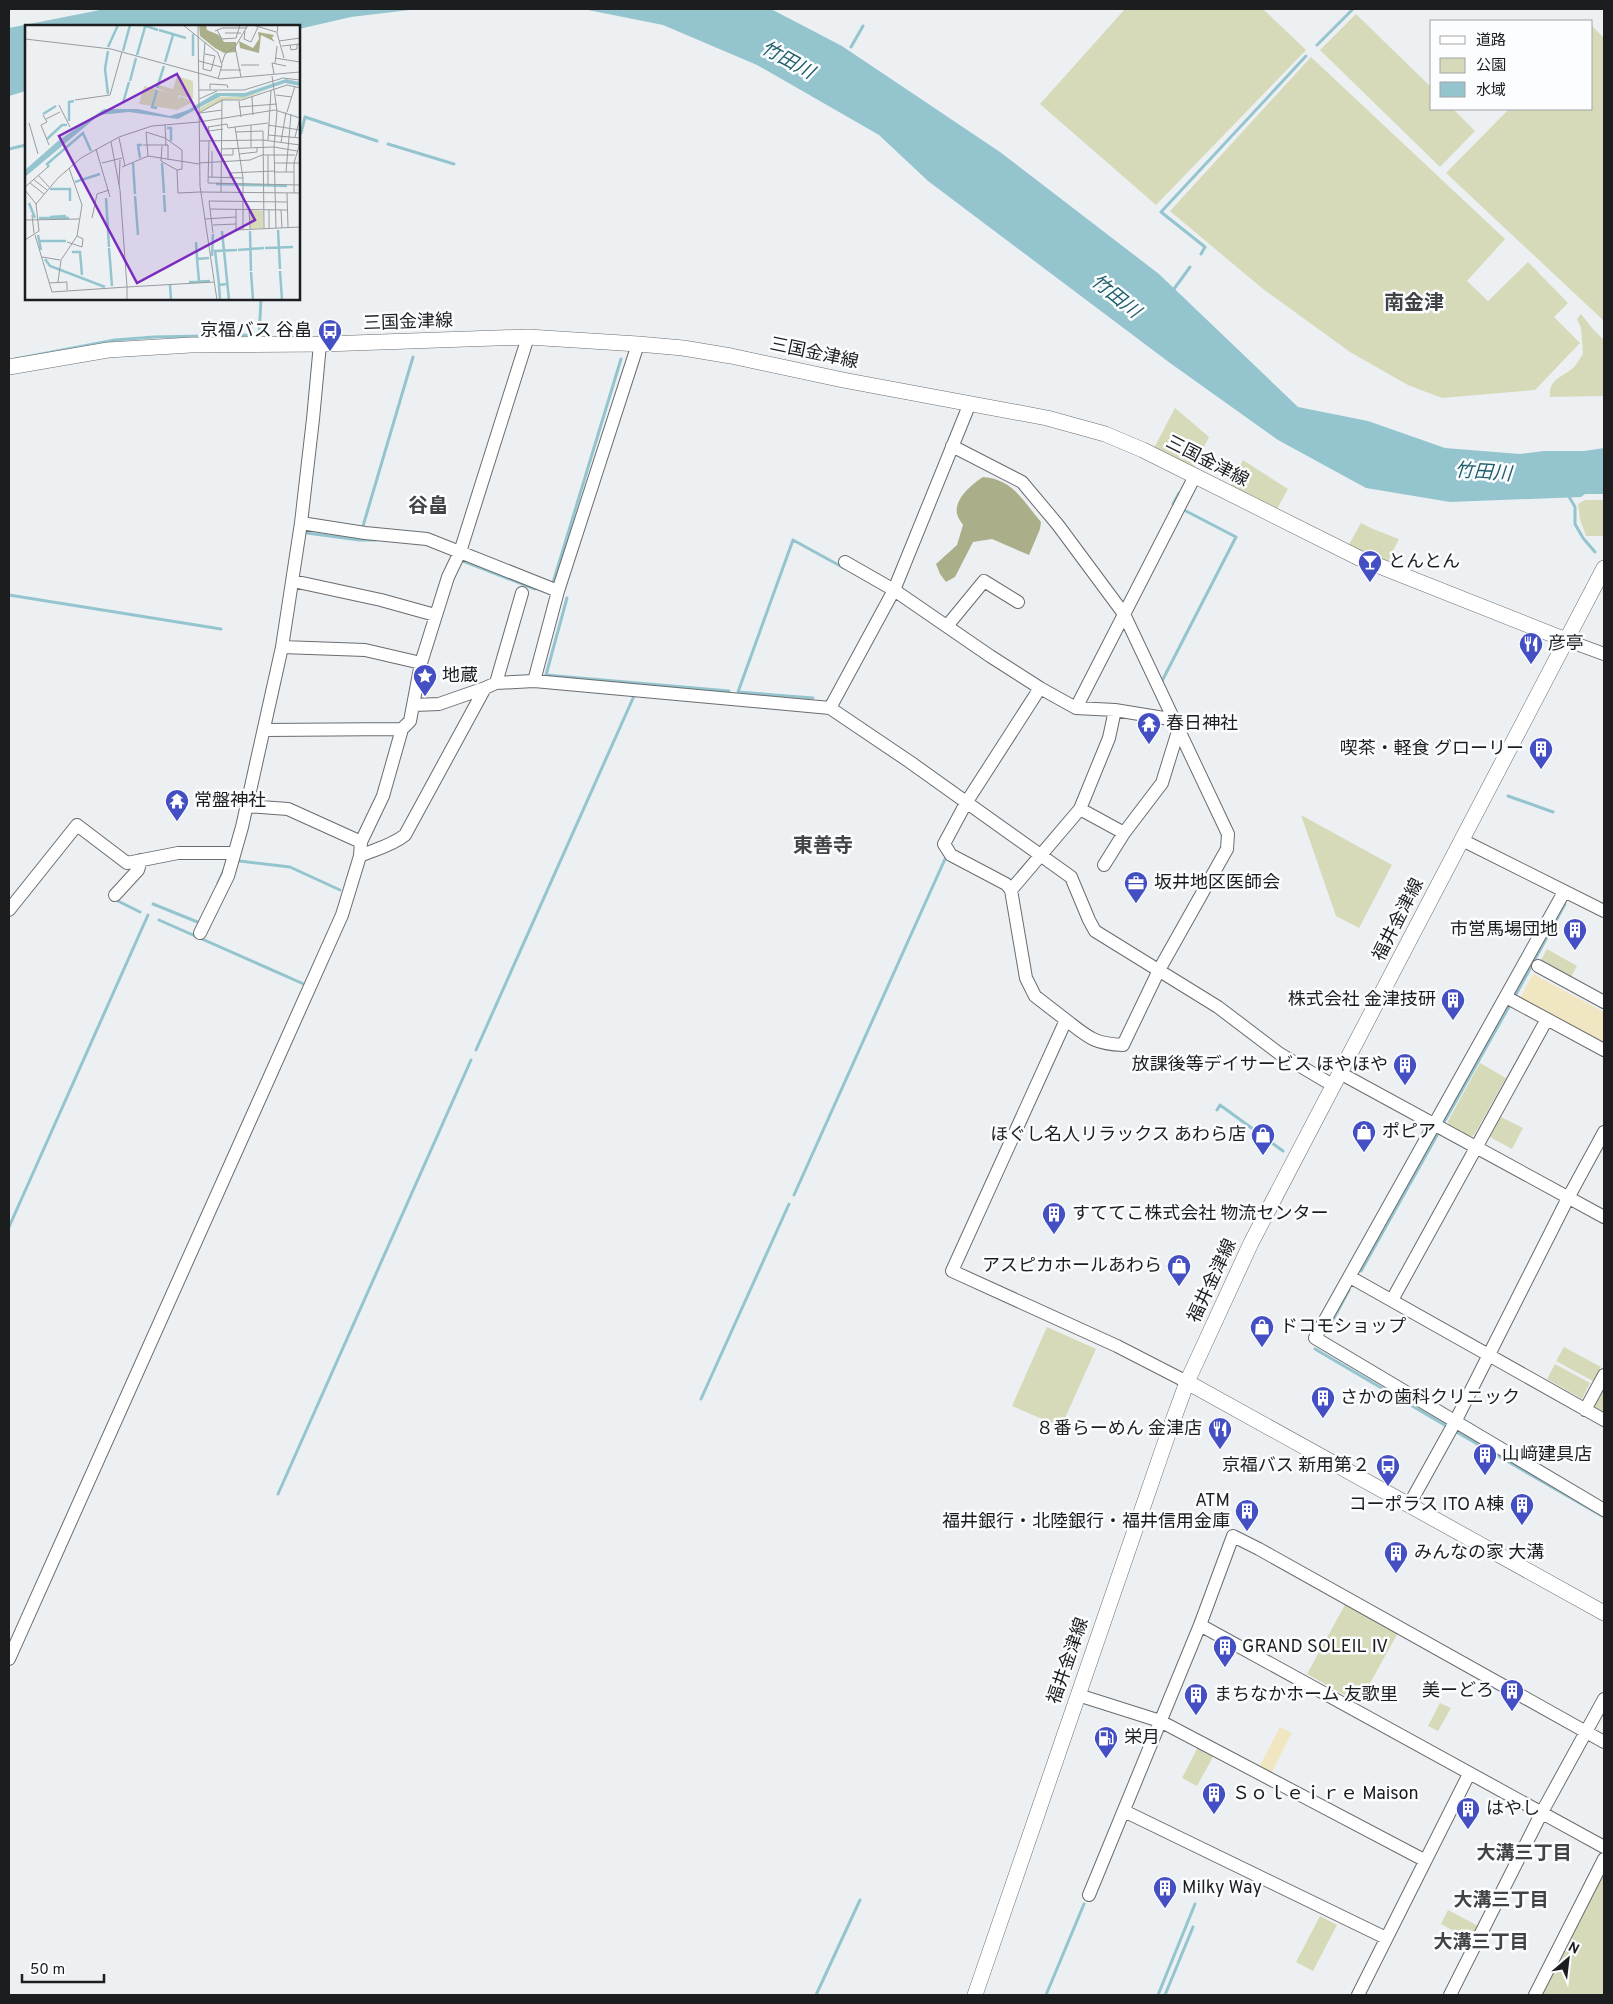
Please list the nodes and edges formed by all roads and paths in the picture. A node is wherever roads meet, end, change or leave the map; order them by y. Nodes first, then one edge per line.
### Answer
1 (528, 338) junction
2 (320, 344) junction
3 (638, 344) junction
4 (9, 367) edge
5 (970, 403) junction
6 (952, 446) junction
7 (1195, 476) junction
8 (301, 523) junction
9 (460, 552) junction
10 (845, 562) dead end
11 (1604, 568) edge
12 (293, 581) junction
13 (894, 590) junction
14 (558, 591) junction
15 (522, 593) dead end
16 (1018, 602) dead end
17 (1124, 614) junction
18 (435, 616) junction
19 (947, 626) junction
20 (1566, 640) junction
21 (282, 647) junction
22 (1604, 654) edge
23 (421, 662) junction
24 (534, 681) junction
25 (490, 685) junction
26 (1040, 688) junction
27 (414, 705) junction
28 (830, 708) junction
29 (1076, 708) junction
30 (1115, 710) junction
31 (1177, 724) junction
32 (402, 728) junction
33 (264, 730) junction
34 (966, 803) junction
35 (246, 806) junction
36 (1080, 809) junction
37 (1124, 834) junction
38 (1462, 840) junction
39 (361, 842) junction
40 (234, 853) junction
41 (1040, 855) junction
42 (360, 856) junction
43 (141, 860) junction
44 (1104, 865) dead end
45 (1011, 890) junction
46 (1564, 892) junction
47 (115, 895) dead end
48 (9, 910) edge
49 (1604, 911) edge
50 (200, 933) dead end
51 (1538, 966) dead end
52 (1159, 970) junction
53 (1506, 997) junction
54 (1604, 1002) edge
55 (1546, 1019) junction
56 (1066, 1020) junction
57 (1604, 1050) edge
58 (1337, 1080) junction
59 (1434, 1124) junction
60 (1604, 1132) edge
61 (1476, 1148) junction
62 (1568, 1198) junction
63 (1604, 1217) edge
64 (1350, 1277) junction
65 (1392, 1300) junction
66 (1488, 1356) junction
67 (1604, 1375) edge
68 (1187, 1382) junction
69 (1585, 1410) junction
70 (1604, 1420) edge
71 (1455, 1422) junction
72 (1409, 1504) junction
73 (1604, 1510) edge
74 (1604, 1613) edge
75 (1200, 1624) junction
76 (9, 1659) edge
77 (1078, 1695) junction
78 (1604, 1698) edge
79 (1160, 1721) junction
80 (1586, 1732) junction
81 (1604, 1742) edge
82 (1469, 1774) junction
83 (1124, 1811) junction
84 (1542, 1812) junction
85 (1604, 1847) edge
86 (1604, 1859) edge
87 (1424, 1860) junction
88 (1090, 1895) dead end
89 (1386, 1938) junction
90 (975, 1995) edge
91 (1358, 1995) edge
92 (1450, 1995) edge
93 (1535, 1995) edge

1 - 2 main road, 三国金津線
1 - 3 main road, 三国金津線
1 - 9 street
2 - 4 main road, 三国金津線
2 - 8 street
3 - 5 main road, 三国金津線
3 - 14 street
5 - 6 street
5 - 7 main road, 三国金津線
6 - 13 street
6 - 17 street
7 - 17 street
7 - 20 main road, 三国金津線
8 - 9 street
8 - 12 street
9 - 14 street
9 - 18 street
10 - 13 street
11 - 20 main road, 福井金津線
12 - 18 street
12 - 21 street
13 - 19 street
13 - 28 street
14 - 24 street
15 - 25 street
16 - 19 street
17 - 29 street
17 - 31 street
18 - 23 street
19 - 26 street
20 - 22 street
20 - 38 main road, 福井金津線
21 - 23 street
21 - 33 street
23 - 27 street
24 - 25 street
24 - 28 street
25 - 27 street
25 - 42 street
26 - 29 street
26 - 34 street
27 - 32 street
28 - 34 street
29 - 30 street
30 - 31 street
30 - 36 street
31 - 37 street
31 - 52 street
32 - 33 street
32 - 39 street
33 - 35 street
34 - 41 street
34 - 45 street
35 - 39 street
35 - 40 street
36 - 37 street
36 - 41 street
37 - 44 street
38 - 46 street
38 - 58 main road, 福井金津線
39 - 42 street
40 - 43 street
40 - 50 street
41 - 45 street
41 - 52 street
42 - 76 street
43 - 47 street
43 - 48 street
45 - 56 street
46 - 49 street
46 - 53 street
51 - 54 street
52 - 56 street
52 - 58 street
53 - 55 street
53 - 59 street
55 - 57 street
55 - 61 street
56 - 68 street
58 - 59 street
58 - 68 main road, 福井金津線
59 - 61 street
59 - 64 street
60 - 62 street
61 - 62 street
61 - 65 street
62 - 63 street
62 - 66 street
64 - 65 street
64 - 71 street
65 - 66 street
66 - 69 street
66 - 71 street
67 - 69 street
68 - 72 main road
68 - 77 main road, 福井金津線
69 - 70 street
71 - 72 street
71 - 73 street
72 - 74 main road
75 - 79 street
75 - 80 street
75 - 82 street
77 - 79 street
77 - 90 main road, 福井金津線
78 - 80 street
79 - 83 street
79 - 87 street
80 - 81 street
80 - 84 street
82 - 84 street
82 - 87 street
83 - 88 street
83 - 89 street
84 - 85 street
84 - 92 street
86 - 93 street
87 - 89 street
89 - 91 street

